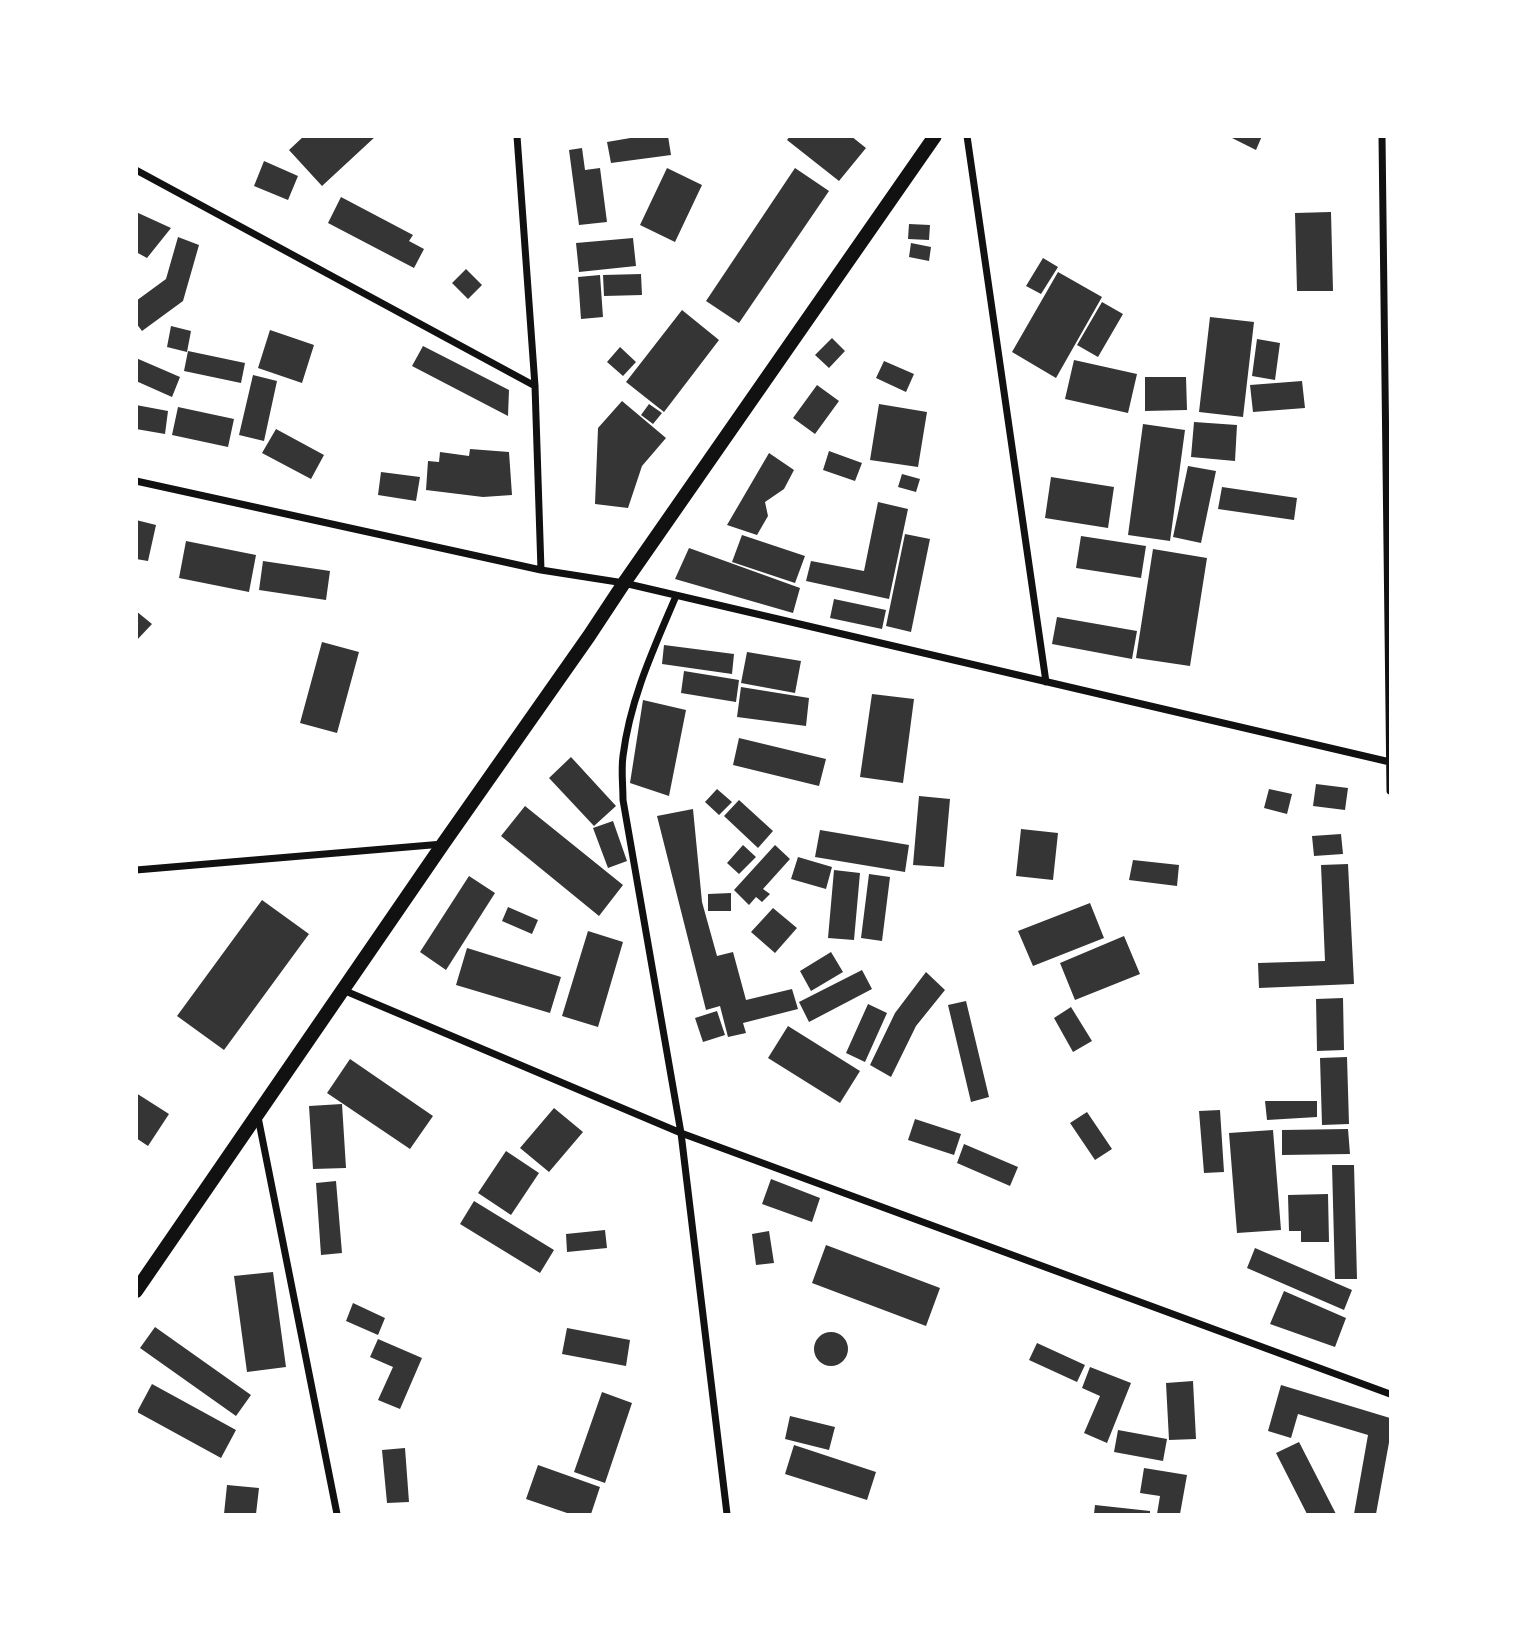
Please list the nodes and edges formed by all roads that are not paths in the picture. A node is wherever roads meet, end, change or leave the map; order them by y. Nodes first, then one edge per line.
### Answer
1 (517, 136) edge
2 (935, 136) edge
3 (967, 136) edge
4 (1382, 136) edge
5 (136, 170) edge
6 (535, 386) junction
7 (136, 481) edge
8 (541, 570) junction
9 (624, 583) junction
10 (676, 596) junction
11 (1046, 682) junction
12 (1390, 762) edge
13 (1391, 791) edge
14 (443, 844) junction
15 (136, 870) edge
16 (344, 990) junction
17 (257, 1115) junction
18 (681, 1133) junction
19 (136, 1291) edge
20 (1391, 1394) edge
21 (337, 1514) edge
22 (727, 1514) edge

1 - 6 street
2 - 9 main road
3 - 11 street
4 - 12 street
5 - 6 street
6 - 8 street
7 - 8 street
8 - 9 street
9 - 10 street
9 - 14 main road
10 - 11 street
10 - 18 street
11 - 12 street
12 - 13 street
14 - 15 street
14 - 16 main road
16 - 17 main road
16 - 18 street
17 - 19 main road
17 - 21 street
18 - 20 street
18 - 22 street

